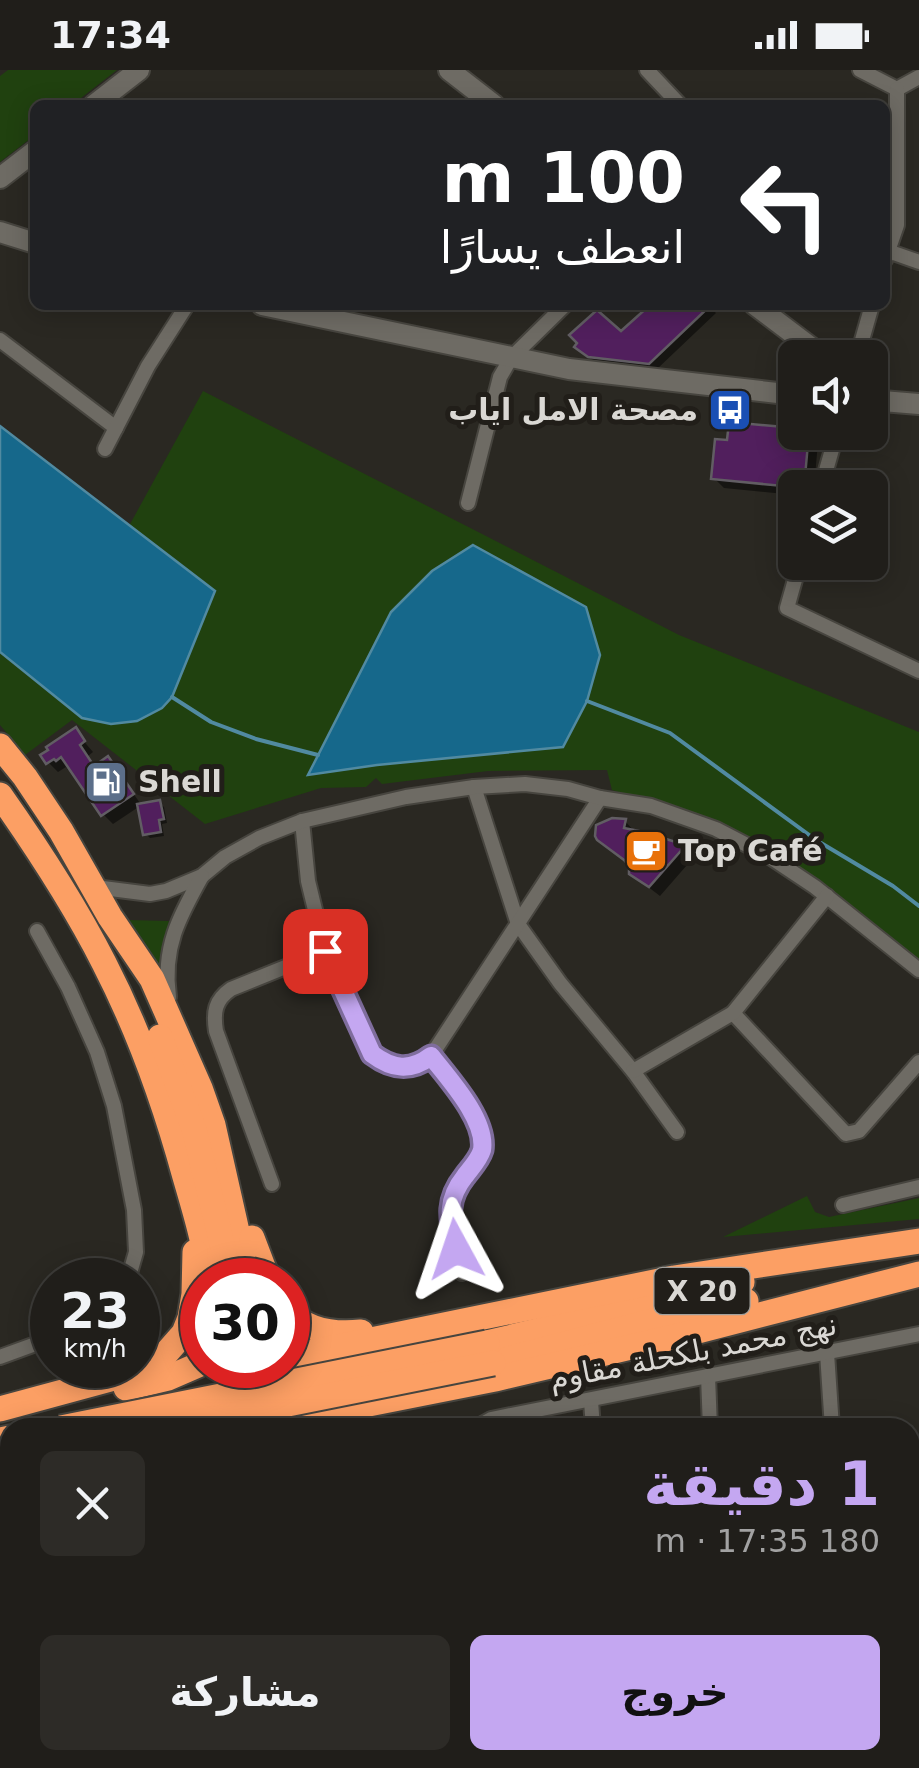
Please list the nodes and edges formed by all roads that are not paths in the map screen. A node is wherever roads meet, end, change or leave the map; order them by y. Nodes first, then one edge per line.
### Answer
1 (138, 70) edge
2 (449, 70) edge
3 (648, 70) edge
4 (860, 70) edge
5 (919, 77) edge
6 (896, 89) junction
7 (100, 100) edge
8 (488, 100) edge
9 (675, 100) edge
10 (30, 155) edge
11 (0, 178) edge
12 (0, 232) edge
13 (30, 241) edge
14 (890, 242) edge
15 (890, 254) edge
16 (919, 262) edge
17 (185, 310) edge
18 (285, 310) edge
19 (560, 310) edge
20 (762, 310) edge
21 (871, 310) edge
22 (0, 340) edge
23 (802, 340) edge
24 (862, 340) edge
25 (511, 358) junction
26 (778, 393) edge
27 (888, 398) edge
28 (919, 404) edge
29 (116, 428) junction
30 (105, 449) dead end
31 (468, 503) dead end
32 (795, 580) edge
33 (919, 670) edge
34 (0, 746) edge
35 (474, 787) junction
36 (0, 795) edge
37 (600, 798) junction
38 (302, 822) junction
39 (202, 876) junction
40 (94, 887) junction
41 (827, 896) junction
42 (110, 917) junction
43 (518, 924) junction
44 (37, 931) dead end
45 (325, 951) junction
46 (919, 970) edge
47 (733, 1014) junction
48 (185, 1053) junction
49 (431, 1056) junction
50 (919, 1062) edge
51 (634, 1071) junction
52 (677, 1132) dead end
53 (222, 1160) junction
54 (183, 1168) junction
55 (272, 1184) dead end
56 (919, 1186) edge
57 (843, 1205) dead end
58 (919, 1244) edge
59 (134, 1258) edge
60 (207, 1258) edge
61 (226, 1258) edge
62 (243, 1258) edge
63 (260, 1258) edge
64 (919, 1271) edge
65 (462, 1273) dead end
66 (475, 1318) junction
67 (310, 1327) edge
68 (919, 1334) edge
69 (30, 1346) edge
70 (310, 1352) edge
71 (490, 1353) junction
72 (827, 1353) junction
73 (0, 1356) edge
74 (180, 1372) edge
75 (708, 1376) junction
76 (186, 1388) edge
77 (288, 1388) edge
78 (397, 1400) junction
79 (591, 1400) junction
80 (0, 1410) edge
81 (119, 1418) edge
82 (188, 1418) edge
83 (211, 1418) edge
84 (286, 1418) edge
85 (304, 1418) edge
86 (355, 1418) edge
87 (497, 1418) edge
88 (592, 1418) edge
89 (710, 1418) edge
90 (831, 1418) edge

1 - 7 street
2 - 8 street
3 - 9 street
4 - 6 street
5 - 6 street
6 - 14 street
10 - 11 street
12 - 13 street
15 - 16 street
17 - 29 street
18 - 25 street
19 - 25 street
20 - 23 street
21 - 24 street
22 - 29 street
25 - 26 street
25 - 31 street
27 - 28 street
29 - 30 street
32 - 33 street
34 - 40 highway
35 - 37 street
35 - 38 street
35 - 43 street
36 - 54 highway
37 - 41 street
37 - 43 street
38 - 39 street
38 - 45 street
39 - 40 street
39 - 48 street
40 - 42 highway
41 - 46 street
41 - 47 street
42 - 48 highway
42 - 61 highway
43 - 49 street
43 - 51 street
44 - 59 street
45 - 49 street
45 - 55 street
47 - 50 street
47 - 51 street
48 - 53 highway
49 - 65 street
51 - 52 street
53 - 62 highway
53 - 63 highway
54 - 60 highway
54 - 80 highway
56 - 57 street
58 - 66 highway
58 - 71 highway, X 20
64 - 71 highway, X 20
64 - 78 highway
66 - 67 highway
66 - 70 highway
68 - 72 street, نهج محمد بلكحلة مقاوم
69 - 73 street
71 - 81 highway, X 20, bridge
71 - 83 highway, X 20, bridge
72 - 75 street, نهج محمد بلكحلة مقاوم
72 - 90 street
74 - 80 highway
75 - 79 street, نهج محمد بلكحلة مقاوم
75 - 89 street
76 - 82 highway
77 - 84 highway
78 - 85 highway
78 - 86 highway
79 - 87 street, نهج محمد بلكحلة مقاوم
79 - 88 street

